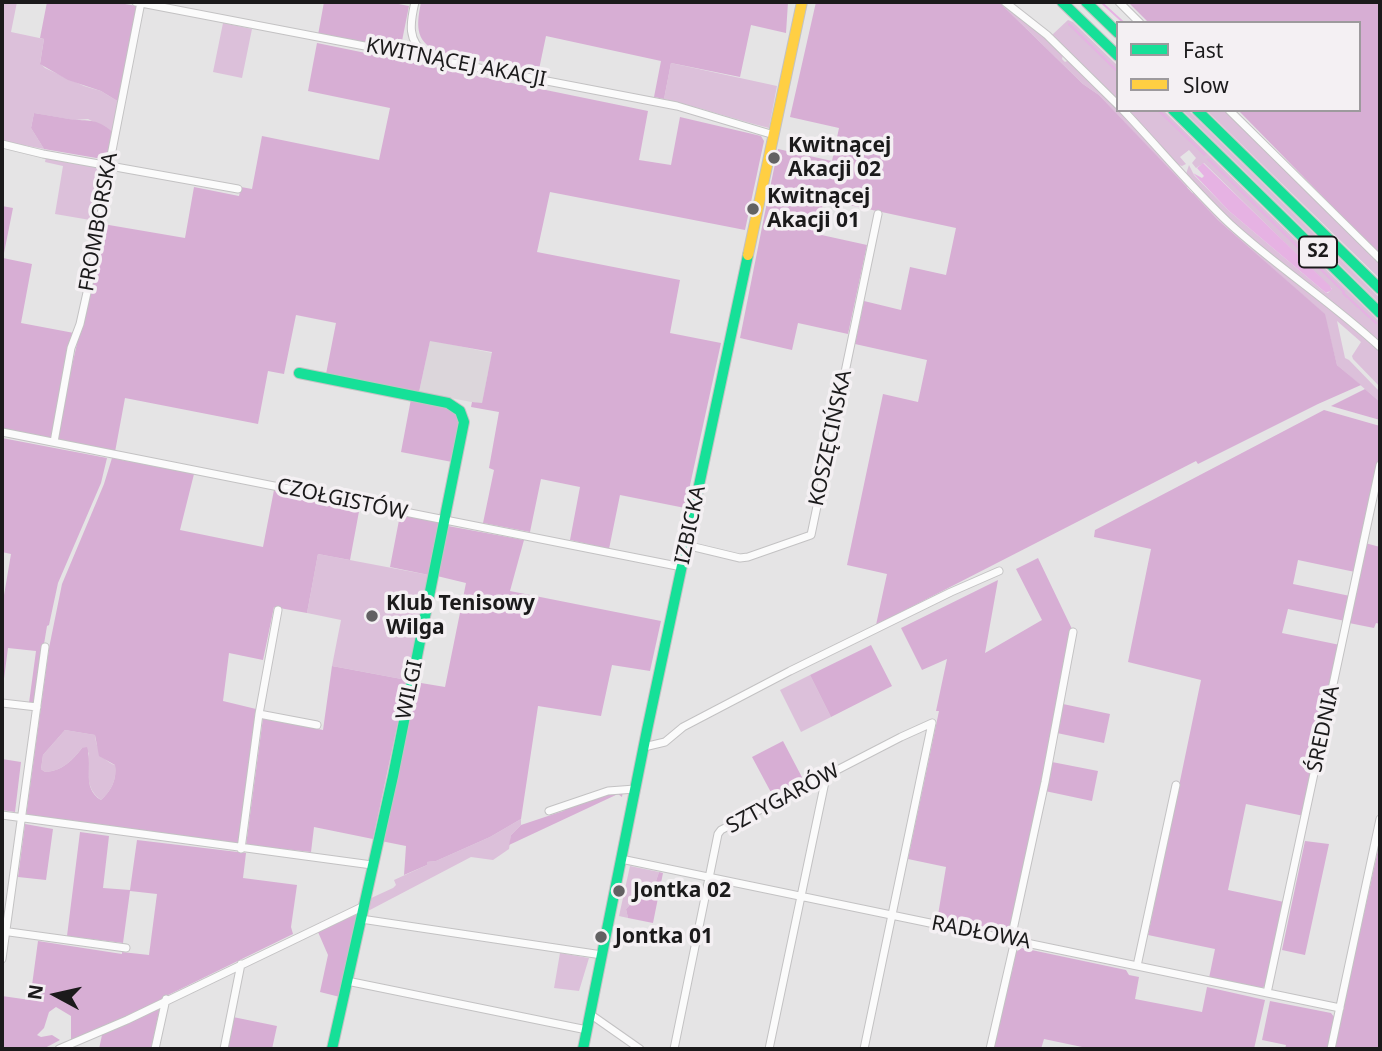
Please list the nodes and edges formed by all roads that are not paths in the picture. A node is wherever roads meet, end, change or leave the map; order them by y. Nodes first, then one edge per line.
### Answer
1 (139, 2) edge
2 (415, 2) edge
3 (802, 2) edge
4 (1005, 2) edge
5 (1062, 2) edge
6 (1086, 2) edge
7 (1119, 2) edge
8 (1138, 21) edge
9 (1116, 31) edge
10 (1116, 55) edge
11 (430, 57) junction
12 (1116, 103) edge
13 (1125, 112) edge
14 (1175, 112) edge
15 (1199, 112) edge
16 (1231, 112) edge
17 (774, 135) junction
18 (2, 144) edge
19 (109, 166) junction
20 (238, 190) dead end
21 (878, 214) dead end
22 (1380, 259) edge
23 (1380, 289) edge
24 (1380, 313) edge
25 (1380, 347) edge
26 (299, 373) dead end
27 (2, 432) edge
28 (54, 442) junction
29 (1380, 465) edge
30 (445, 521) junction
31 (686, 545) junction
32 (682, 567) junction
33 (999, 571) dead end
34 (278, 610) dead end
35 (1073, 632) dead end
36 (45, 647) dead end
37 (2, 703) edge
38 (37, 707) junction
39 (259, 714) junction
40 (317, 725) dead end
41 (644, 747) junction
42 (826, 776) junction
43 (1176, 785) dead end
44 (635, 789) junction
45 (550, 811) dead end
46 (2, 815) edge
47 (21, 818) junction
48 (1380, 819) edge
49 (241, 849) junction
50 (621, 859) junction
51 (372, 865) junction
52 (709, 877) junction
53 (801, 897) junction
54 (363, 906) junction
55 (891, 915) junction
56 (361, 919) junction
57 (4, 931) edge
58 (1013, 940) junction
59 (126, 948) dead end
60 (602, 955) junction
61 (2, 959) edge
62 (241, 964) junction
63 (1137, 966) junction
64 (347, 981) junction
65 (1267, 993) junction
66 (166, 999) junction
67 (1340, 1008) junction
68 (590, 1014) junction
69 (587, 1030) junction
70 (59, 1049) edge
71 (155, 1049) edge
72 (223, 1049) edge
73 (332, 1049) edge
74 (583, 1049) edge
75 (640, 1049) edge
76 (674, 1049) edge
77 (769, 1049) edge
78 (864, 1049) edge
79 (990, 1049) edge
80 (1331, 1049) edge

1 - 11 street, KWITNĄCEJ AKACJI
1 - 19 street, FROMBORSKA
2 - 11 street
3 - 17 main road, IZBICKA
4 - 12 street
5 - 10 main road
6 - 9 main road
7 - 8 street
11 - 17 street, KWITNĄCEJ AKACJI
13 - 25 street
14 - 24 main road, S2
15 - 23 main road, S2
16 - 22 street
17 - 31 main road, IZBICKA
18 - 19 street
19 - 20 street
19 - 28 street, FROMBORSKA
21 - 31 street, KOSZĘCIŃSKA
26 - 30 main road, WILGI
27 - 28 street, CZOŁGISTÓW
28 - 30 street, CZOŁGISTÓW
29 - 65 street, ŚREDNIA
30 - 32 street, CZOŁGISTÓW
30 - 51 main road, WILGI
31 - 32 main road, IZBICKA
32 - 41 main road, IZBICKA
33 - 41 street
34 - 39 street
35 - 58 street
36 - 38 street
37 - 38 street
38 - 47 street
39 - 40 street
39 - 49 street
41 - 44 main road, IZBICKA
42 - 52 street, SZTYGARÓW
42 - 53 street
42 - 55 street, SZTYGARÓW
43 - 63 street
44 - 45 street
44 - 50 main road, IZBICKA
46 - 47 street
47 - 49 street
47 - 57 street
48 - 67 street
49 - 51 street
50 - 52 street, RADŁOWA
50 - 60 main road, IZBICKA
51 - 54 main road, WILGI
52 - 53 street, RADŁOWA
52 - 76 street, SZTYGARÓW
53 - 55 street, RADŁOWA
53 - 77 street
54 - 56 main road, WILGI
54 - 62 street
55 - 58 street, RADŁOWA
55 - 78 street
56 - 60 street
56 - 64 main road, WILGI
57 - 59 street
57 - 61 street
58 - 63 street, RADŁOWA
58 - 79 street
60 - 68 main road, IZBICKA
62 - 66 street
62 - 72 street
63 - 65 street, RADŁOWA
64 - 69 street
64 - 73 main road, WILGI
65 - 67 street, RADŁOWA
66 - 70 street
66 - 71 street
67 - 80 street
68 - 69 main road, IZBICKA
68 - 75 street
69 - 74 main road, IZBICKA

